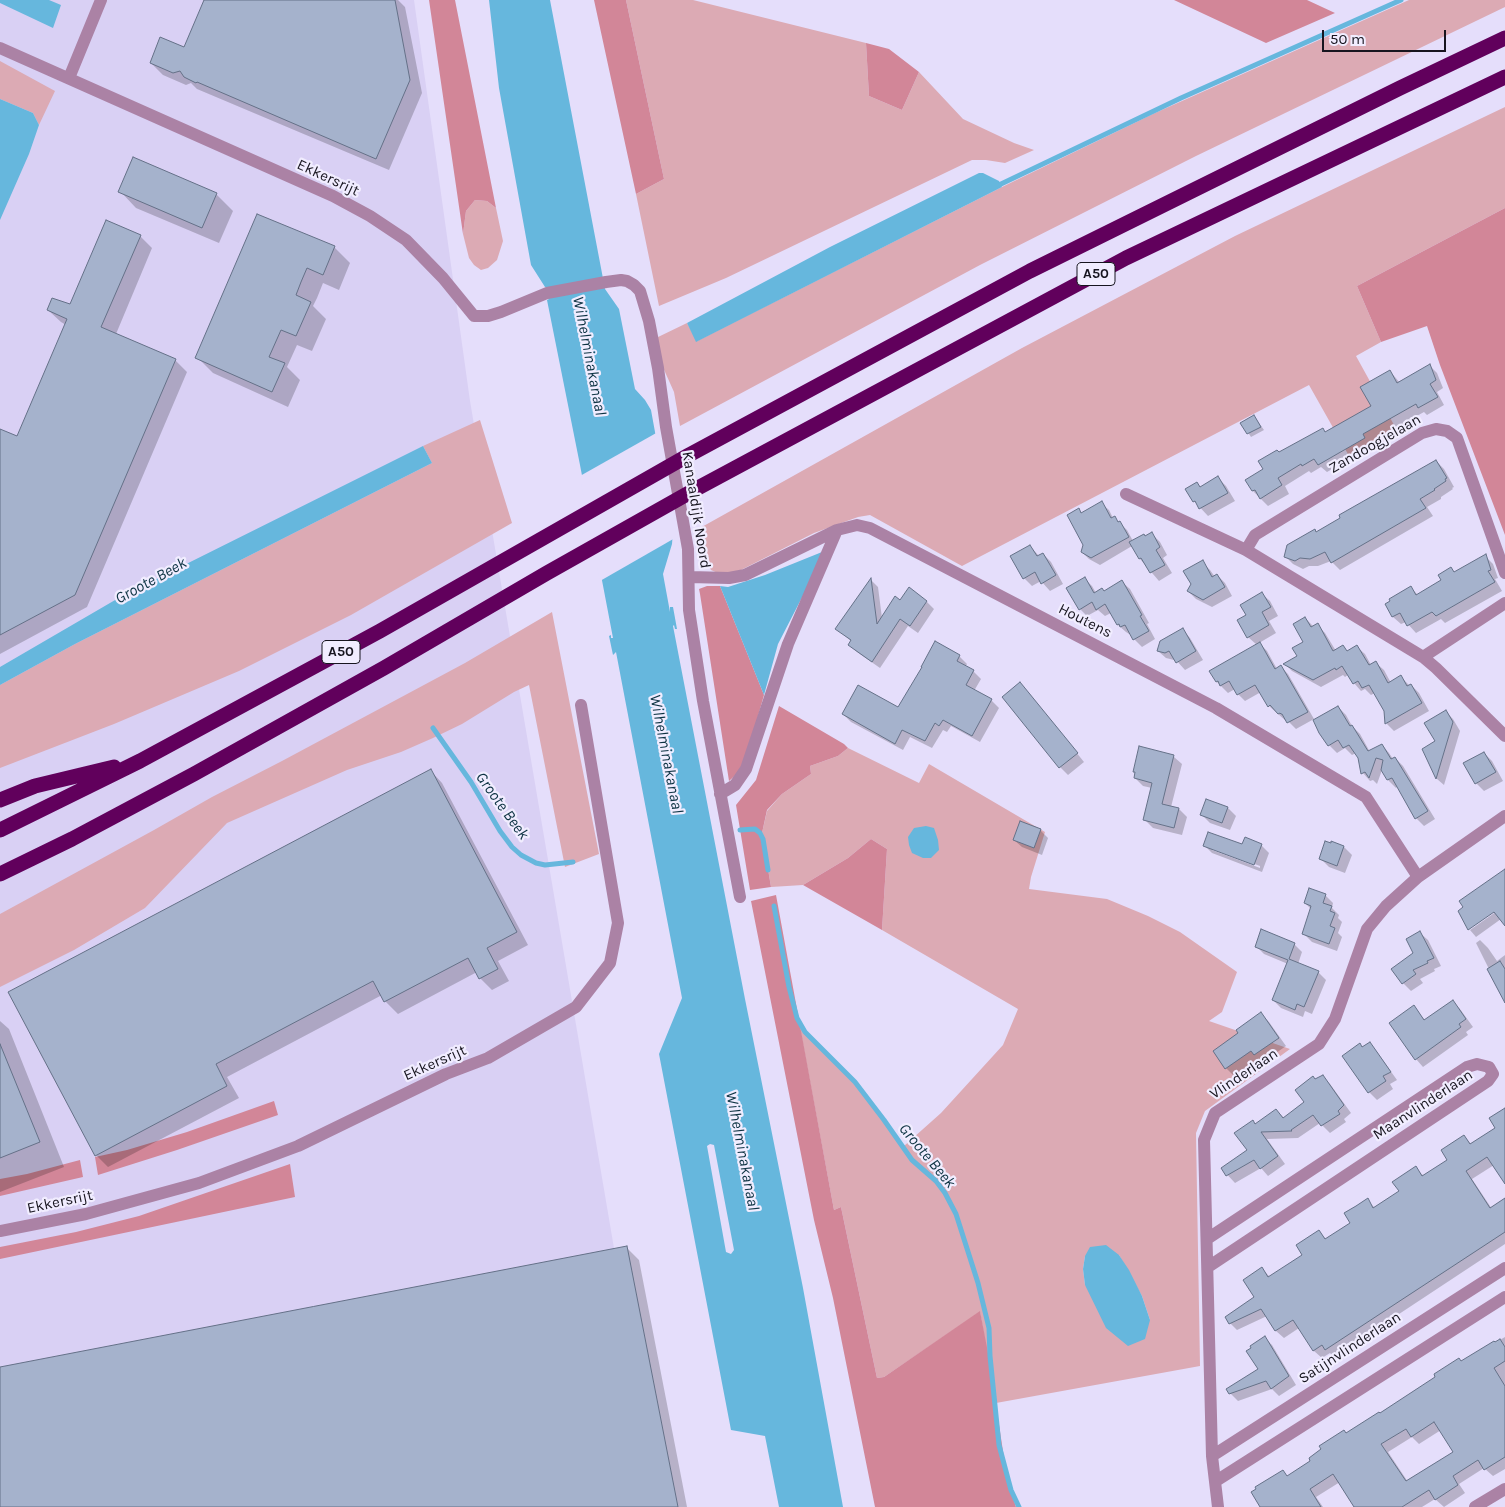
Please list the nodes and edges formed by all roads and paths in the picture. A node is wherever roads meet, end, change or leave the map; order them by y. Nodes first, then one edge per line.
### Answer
1 (101, 0) edge
2 (1505, 38) edge
3 (0, 48) edge
4 (1505, 76) edge
5 (69, 78) junction
6 (640, 291) joint
7 (1126, 494) dead end
8 (838, 530) junction
9 (1246, 550) junction
10 (1505, 573) edge
11 (690, 577) junction
12 (1505, 603) edge
13 (1423, 657) junction
14 (581, 705) dead end
15 (1505, 736) edge
16 (140, 761) junction
17 (720, 794) junction
18 (0, 800) edge
19 (1505, 816) edge
20 (0, 830) edge
21 (0, 874) edge
22 (1418, 877) junction
23 (740, 897) dead end
24 (0, 1231) edge
25 (1207, 1239) junction
26 (1208, 1267) junction
27 (1505, 1268) edge
28 (1505, 1297) edge
29 (1212, 1456) junction
30 (1216, 1481) junction
31 (1505, 1489) edge
32 (1218, 1507) edge
33 (1476, 1507) edge

1 - 5 street
2 - 16 highway, A50
3 - 5 street, Ekkersrijt
4 - 21 highway, A50
5 - 6 street, Ekkersrijt
6 - 11 street, Kanaaldijk Noord
7 - 9 street
8 - 11 street, Houtens
8 - 17 street
8 - 22 street, Houtens
9 - 10 street, Zandoogjelaan
9 - 13 street
11 - 17 street, Kanaaldijk Noord
12 - 13 street
13 - 15 street
14 - 24 street, Ekkersrijt
16 - 18 highway, A50
16 - 20 highway, A50
17 - 23 street, Kanaaldijk Noord
19 - 22 street, Vlinderlaan
22 - 25 street, Vlinderlaan
25 - 26 street, Vlinderlaan
25 - 26 street, Maanvlinderlaan
26 - 29 street, Vlinderlaan
27 - 29 street, Satijnvlinderlaan
28 - 30 street
29 - 30 street, Vlinderlaan
30 - 32 street, Vlinderlaan
31 - 33 street

